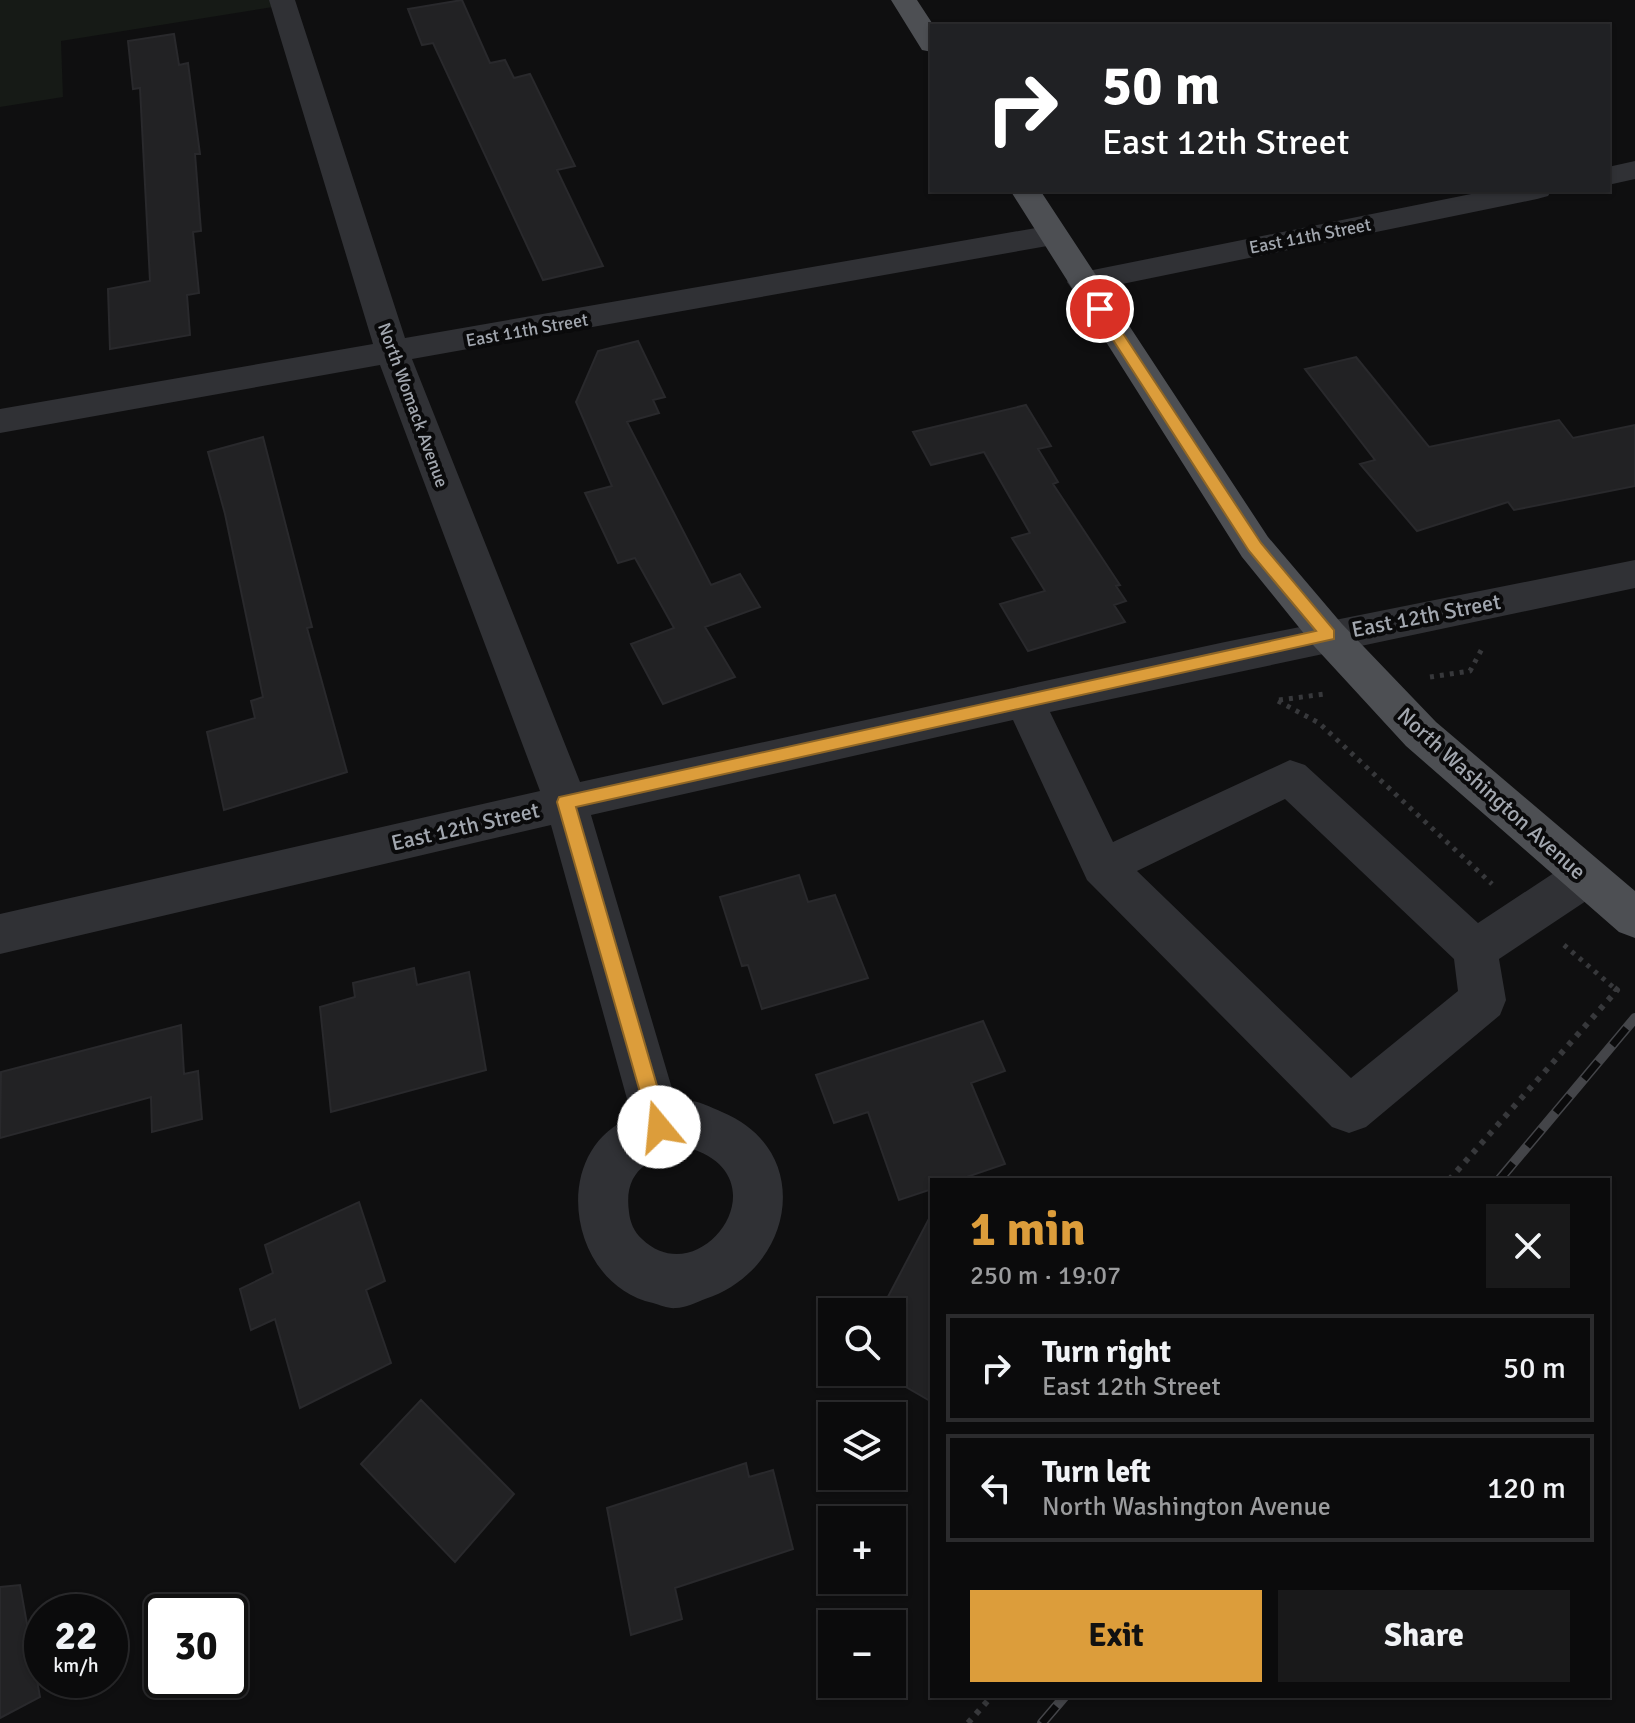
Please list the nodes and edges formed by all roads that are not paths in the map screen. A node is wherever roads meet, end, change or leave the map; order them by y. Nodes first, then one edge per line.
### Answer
1 (282, 0) edge
2 (904, 0) edge
3 (930, 41) edge
4 (1635, 170) edge
5 (1610, 176) edge
6 (1026, 192) edge
7 (1527, 192) edge
8 (1053, 235) junction
9 (1083, 282) junction
10 (393, 355) junction
11 (0, 421) edge
12 (1635, 574) edge
13 (1328, 635) junction
14 (1025, 702) junction
15 (566, 802) junction
16 (1103, 867) junction
17 (1585, 877) junction
18 (1635, 918) edge
19 (0, 934) edge
20 (1475, 950) junction
21 (659, 1127) dead end

1 - 10 street, North Womack Avenue
2 - 3 main road
4 - 5 street
6 - 8 main road, North Washington Avenue
7 - 9 street, East 11th Street
8 - 9 main road, North Washington Avenue
8 - 10 street, East 11th Street
9 - 13 main road, North Washington Avenue
10 - 11 street, East 11th Street
10 - 15 street, North Womack Avenue
12 - 13 street, East 12th Street
13 - 14 street, East 12th Street
13 - 17 main road, North Washington Avenue
14 - 15 street, East 12th Street
14 - 16 street
15 - 19 street, East 12th Street
15 - 21 street, North Womack Avenue
16 - 20 street
16 - 20 street
17 - 18 main road, North Washington Avenue
17 - 20 street

